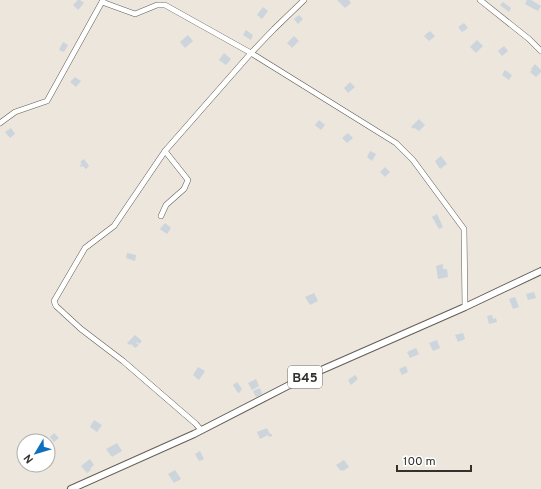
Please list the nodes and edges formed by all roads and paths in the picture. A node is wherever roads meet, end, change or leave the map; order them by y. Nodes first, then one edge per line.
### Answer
1 (304, 0) edge
2 (480, 0) edge
3 (102, 1) edge
4 (541, 51) edge
5 (251, 53) junction
6 (0, 122) edge
7 (165, 151) junction
8 (161, 216) dead end
9 (541, 271) edge
10 (465, 307) junction
11 (201, 430) junction
12 (71, 489) edge

1 - 5 street
2 - 4 street
3 - 5 street
3 - 6 street
5 - 7 street
5 - 10 street
7 - 8 street
7 - 11 street
9 - 10 main road, B45
10 - 11 main road, B45
11 - 12 main road, B45

